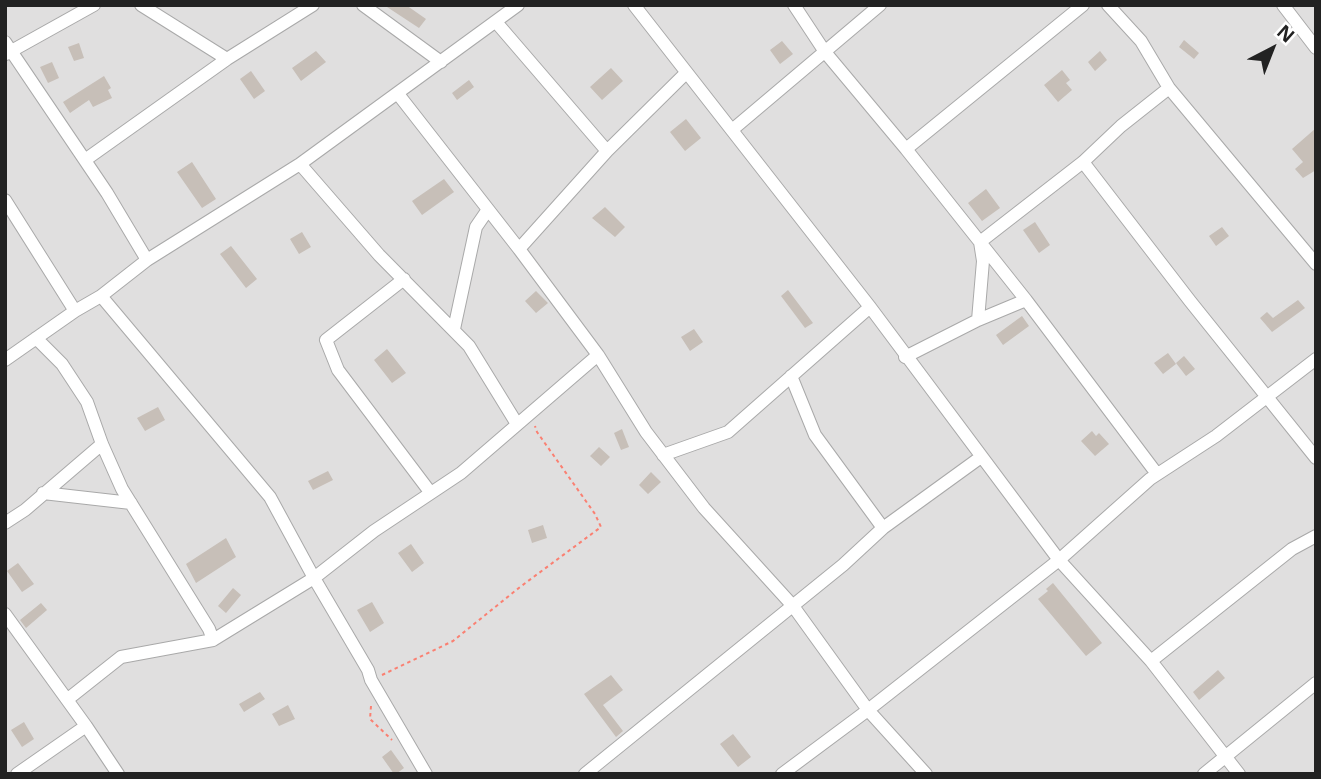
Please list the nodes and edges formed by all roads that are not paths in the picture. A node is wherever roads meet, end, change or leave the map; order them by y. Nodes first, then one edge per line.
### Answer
1 (94, 5) edge
2 (141, 5) edge
3 (313, 5) edge
4 (363, 5) edge
5 (518, 5) edge
6 (634, 5) edge
7 (794, 5) edge
8 (880, 5) edge
9 (1083, 5) edge
10 (1108, 5) edge
11 (1283, 5) edge
12 (496, 22) junction
13 (1316, 48) edge
14 (7, 49) edge
15 (825, 52) junction
16 (227, 59) junction
17 (441, 62) junction
18 (686, 73) junction
19 (1169, 88) junction
20 (398, 94) junction
21 (732, 130) junction
22 (906, 149) junction
23 (607, 151) junction
24 (85, 160) junction
25 (1083, 162) junction
26 (300, 164) junction
27 (5, 200) edge
28 (487, 211) junction
29 (980, 242) junction
30 (519, 249) junction
31 (147, 260) junction
32 (1316, 264) edge
33 (404, 279) junction
34 (102, 296) junction
35 (1026, 300) junction
36 (870, 307) junction
37 (75, 311) junction
38 (978, 320) junction
39 (454, 329) junction
40 (36, 338) junction
41 (598, 355) junction
42 (905, 357) junction
43 (1316, 359) edge
44 (5, 360) edge
45 (791, 376) junction
46 (1266, 397) junction
47 (517, 424) junction
48 (102, 444) junction
49 (663, 455) junction
50 (981, 457) junction
51 (1316, 458) edge
52 (1157, 474) junction
53 (430, 492) junction
54 (43, 493) junction
55 (131, 503) junction
56 (5, 523) edge
57 (883, 528) junction
58 (1316, 536) edge
59 (1059, 560) junction
60 (314, 578) junction
61 (793, 606) junction
62 (5, 614) edge
63 (213, 640) junction
64 (1151, 661) junction
65 (1316, 683) edge
66 (68, 699) junction
67 (868, 710) junction
68 (86, 726) junction
69 (1226, 757) junction
70 (17, 774) edge
71 (118, 774) edge
72 (426, 774) edge
73 (585, 774) edge
74 (782, 774) edge
75 (926, 774) edge
76 (1204, 774) edge
77 (1239, 774) edge

1 - 14 street
2 - 16 street
3 - 16 street
4 - 17 street
5 - 12 street
6 - 18 street
7 - 15 street
8 - 15 street
9 - 22 street
10 - 19 street
11 - 13 street
12 - 17 street
12 - 23 street
14 - 24 street
15 - 21 street
15 - 22 street
16 - 24 street
17 - 20 street
18 - 21 street
18 - 23 street
19 - 25 street
19 - 32 street
20 - 26 street
20 - 28 street
21 - 36 street
22 - 29 street
23 - 30 street
24 - 31 street
25 - 29 street
25 - 46 street
26 - 31 street
26 - 33 street
27 - 37 street
28 - 30 street
28 - 39 street
29 - 35 street
29 - 38 street
30 - 41 street
31 - 34 street
33 - 39 street
33 - 53 street
34 - 37 street
34 - 60 street
35 - 38 street
35 - 52 street
36 - 42 street
36 - 45 street
37 - 40 street
38 - 42 street
39 - 47 street
40 - 44 street
40 - 48 street
41 - 47 street
41 - 49 street
42 - 50 street
43 - 46 street
45 - 49 street
45 - 57 street
46 - 51 street
46 - 52 street
47 - 53 street
48 - 54 street
48 - 55 street
49 - 61 street
50 - 57 street
50 - 59 street
52 - 59 street
53 - 60 street
54 - 55 street
54 - 56 street
55 - 63 street
57 - 61 street
58 - 64 street
59 - 64 street
59 - 67 street
60 - 63 street
60 - 72 street
61 - 67 street
61 - 73 street
62 - 66 street
63 - 66 street
64 - 69 street
65 - 69 street
66 - 68 street
67 - 74 street
67 - 75 street
68 - 70 street
68 - 71 street
69 - 76 street
69 - 77 street

